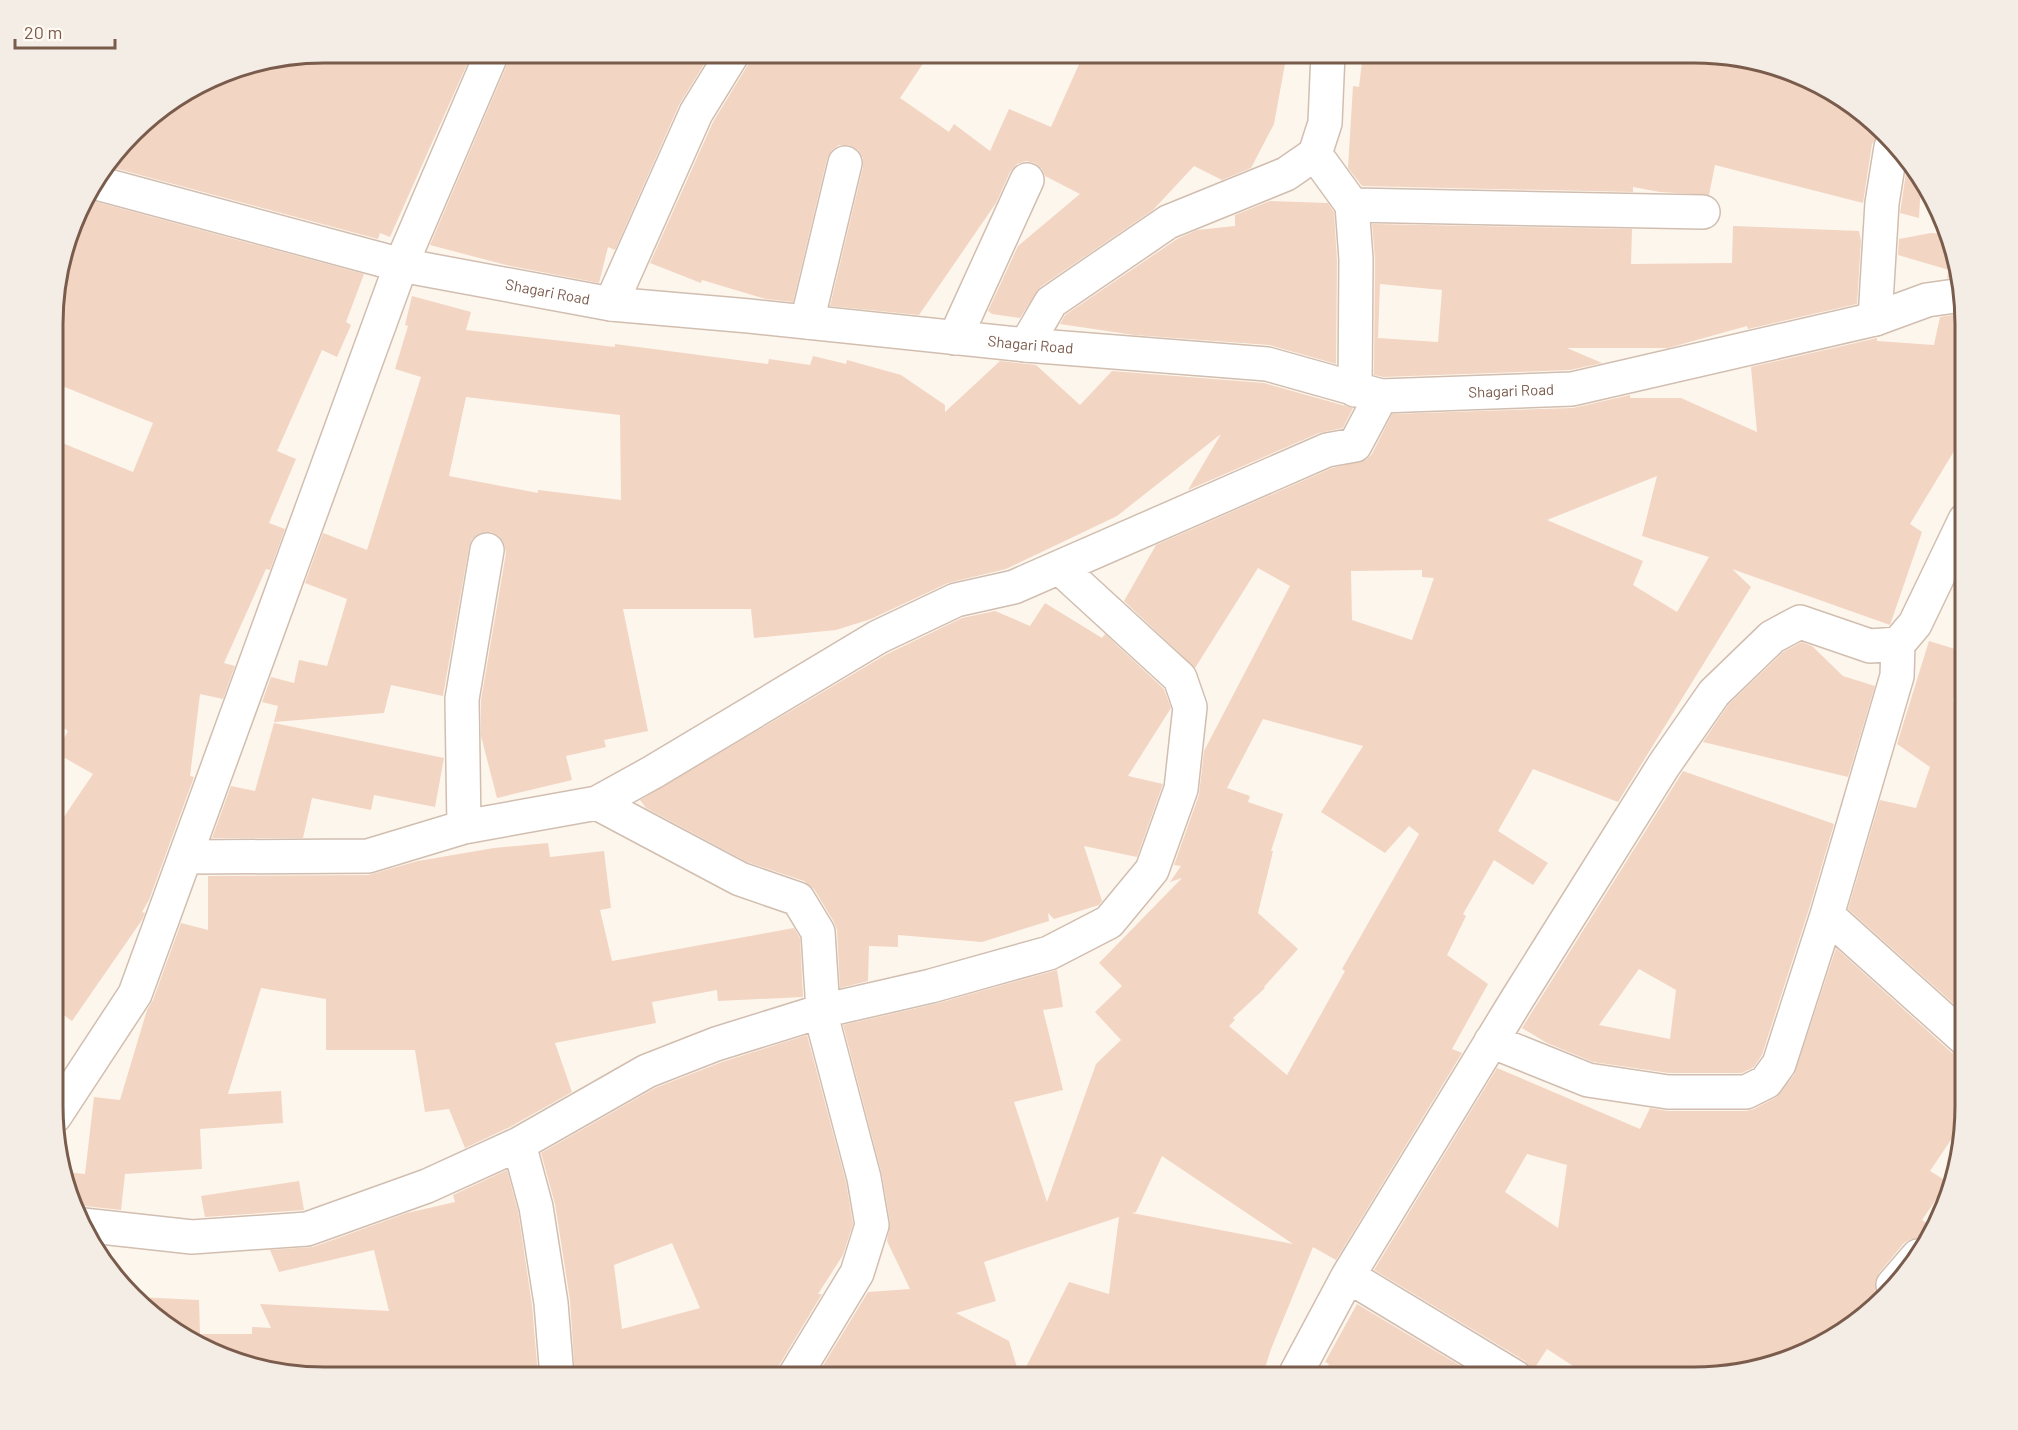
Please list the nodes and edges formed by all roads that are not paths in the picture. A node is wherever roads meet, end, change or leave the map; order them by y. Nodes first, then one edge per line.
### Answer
1 (487, 63) edge
2 (727, 63) edge
3 (1328, 63) edge
4 (1890, 152) edge
5 (1316, 154) junction
6 (844, 163) dead end
7 (1027, 180) dead end
8 (103, 185) edge
9 (1352, 205) junction
10 (1703, 212) dead end
11 (401, 265) junction
12 (1953, 296) edge
13 (611, 304) junction
14 (1875, 320) junction
15 (807, 322) junction
16 (955, 338) junction
17 (1026, 345) junction
18 (1368, 393) junction
19 (1955, 541) edge
20 (487, 550) dead end
21 (1060, 568) junction
22 (1898, 644) junction
23 (597, 803) junction
24 (464, 827) junction
25 (186, 856) junction
26 (1827, 915) junction
27 (822, 1011) junction
28 (1955, 1030) edge
29 (1491, 1041) junction
30 (63, 1104) edge
31 (519, 1144) junction
32 (92, 1226) edge
33 (1348, 1276) junction
34 (556, 1367) edge
35 (800, 1367) edge
36 (1299, 1367) edge
37 (1498, 1367) edge

1 - 11 street
2 - 13 street
3 - 5 street
4 - 14 street
5 - 9 street
5 - 17 street
6 - 15 street
7 - 16 street
8 - 11 street, Shagari Road
9 - 10 street
9 - 18 street
11 - 13 street, Shagari Road
11 - 25 street
12 - 14 street, Shagari Road
13 - 15 street, Shagari Road
14 - 18 street, Shagari Road
15 - 16 street, Shagari Road
16 - 17 street, Shagari Road
17 - 18 street, Shagari Road
18 - 21 street
19 - 22 street
20 - 24 street
21 - 23 street
21 - 27 street
22 - 26 street
22 - 29 street
23 - 24 street
23 - 27 street
24 - 25 street
25 - 30 street
26 - 28 street
26 - 29 street
27 - 31 street
27 - 35 street
29 - 33 street
31 - 32 street
31 - 34 street
33 - 36 street
33 - 37 street

